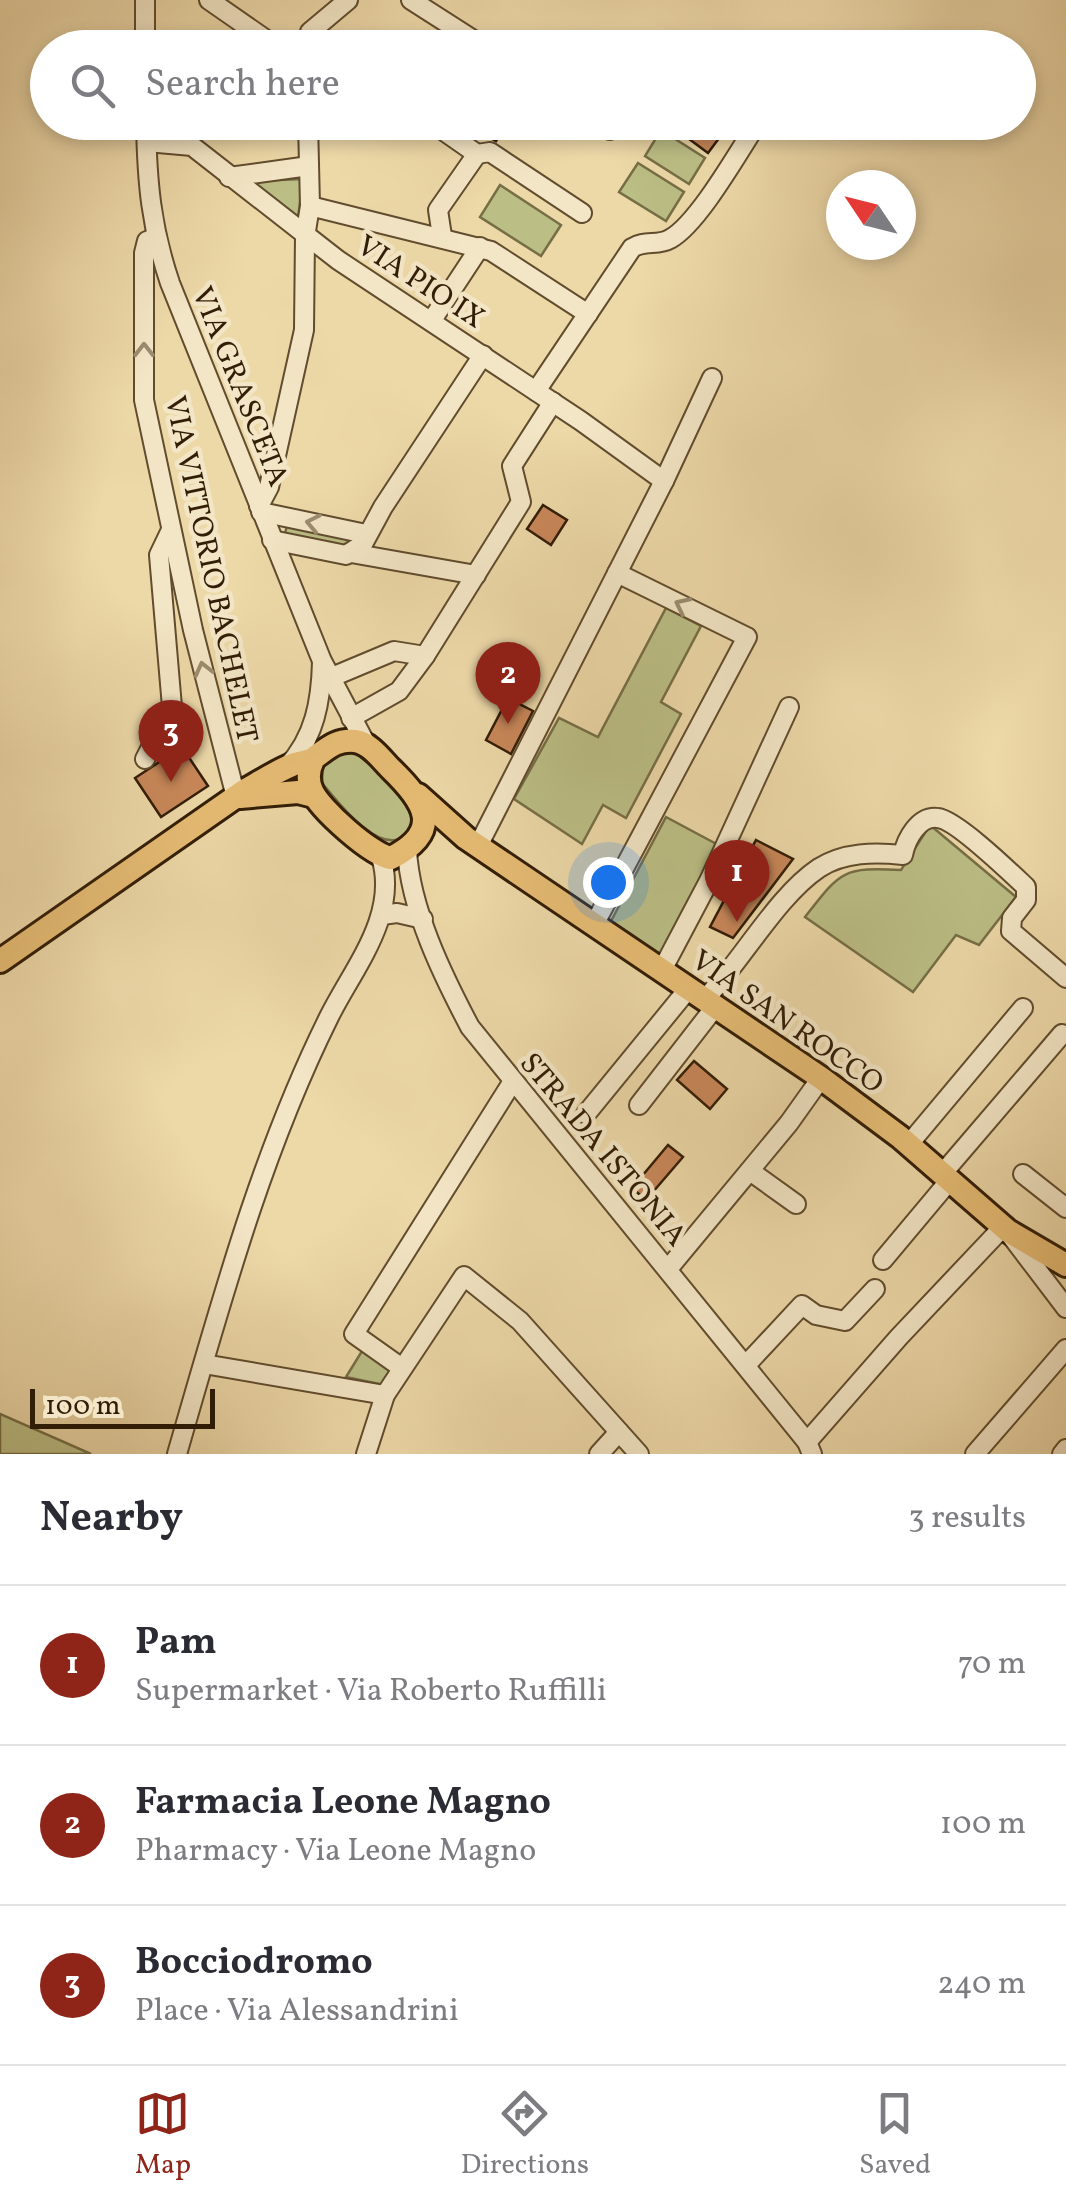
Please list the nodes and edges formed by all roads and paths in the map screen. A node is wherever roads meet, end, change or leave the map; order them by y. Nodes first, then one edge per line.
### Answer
1 (144, 0) edge
2 (209, 0) edge
3 (348, 0) edge
4 (410, 0) edge
5 (145, 30) edge
6 (252, 30) edge
7 (312, 30) edge
8 (458, 30) edge
9 (147, 140) edge
10 (172, 140) edge
11 (308, 140) edge
12 (457, 140) edge
13 (746, 140) edge
14 (477, 154) junction
15 (309, 166) junction
16 (229, 177) junction
17 (310, 206) junction
18 (582, 212) dead end
19 (442, 236) junction
20 (306, 237) junction
21 (154, 238) junction
22 (480, 247) junction
23 (588, 314) junction
24 (432, 320) junction
25 (483, 355) junction
26 (712, 378) dead end
27 (536, 390) junction
28 (553, 402) junction
29 (664, 481) junction
30 (260, 509) junction
31 (171, 530) junction
32 (366, 534) junction
33 (272, 540) junction
34 (351, 553) junction
35 (616, 574) junction
36 (476, 575) junction
37 (426, 656) junction
38 (327, 669) junction
39 (321, 695) junction
40 (788, 707) dead end
41 (352, 718) junction
42 (367, 746) junction
43 (316, 755) junction
44 (145, 759) dead end
45 (287, 767) junction
46 (418, 795) junction
47 (314, 796) junction
48 (236, 797) junction
49 (422, 831) junction
50 (472, 842) junction
51 (408, 850) junction
52 (381, 857) junction
53 (382, 915) junction
54 (423, 919) junction
55 (596, 924) junction
56 (8, 956) edge
57 (662, 970) junction
58 (1066, 978) edge
59 (703, 998) junction
60 (1024, 1008) dead end
61 (1062, 1034) dead end
62 (821, 1078) junction
63 (513, 1081) junction
64 (639, 1105) dead end
65 (586, 1114) dead end
66 (909, 1144) junction
67 (750, 1170) junction
68 (1023, 1174) dead end
69 (946, 1177) junction
70 (796, 1204) dead end
71 (1066, 1208) edge
72 (1005, 1229) junction
73 (884, 1260) dead end
74 (1064, 1261) edge
75 (668, 1269) junction
76 (874, 1289) dead end
77 (1066, 1308) edge
78 (1066, 1349) edge
79 (204, 1364) junction
80 (746, 1365) junction
81 (402, 1368) junction
82 (385, 1395) junction
83 (618, 1432) junction
84 (810, 1448) edge
85 (178, 1454) edge
86 (366, 1454) edge
87 (599, 1454) edge
88 (639, 1454) edge
89 (975, 1454) edge

1 - 5 street
2 - 6 street
3 - 7 street
4 - 8 street
9 - 21 street, VIA GRASCETA
10 - 16 street, VIA PIO IX
11 - 15 street
12 - 14 street
13 - 23 street
14 - 18 street
14 - 19 street
15 - 16 street
15 - 17 street
16 - 20 street, VIA PIO IX
17 - 19 street
17 - 20 street
19 - 22 street
20 - 24 street, VIA PIO IX
20 - 30 street
21 - 30 street, VIA GRASCETA
31 -> 21 street, VIA VITTORIO BACHELET
22 - 23 street
22 - 24 street
23 - 27 street
24 - 25 street, VIA PIO IX
25 - 27 street, VIA PIO IX
25 - 32 street
26 - 29 street
27 - 28 street, VIA PIO IX
28 - 29 street, VIA PIO IX
28 - 36 street
29 - 35 street
32 -> 30 street
30 - 33 street, VIA GRASCETA
31 - 44 street
48 -> 31 street, VIA VITTORIO BACHELET
32 - 34 street
33 - 34 street
33 - 38 street, VIA GRASCETA
34 - 36 street
35 - 50 street
55 -> 35 street
36 - 37 street
37 - 38 street
37 - 41 street
38 - 39 street
38 - 41 street, VIA GRASCETA
39 - 43 street
39 - 45 street
40 - 57 street
41 - 42 street, VIA GRASCETA
42 - 43 main road
42 - 46 main road
43 - 45 main road
43 - 47 main road
45 - 48 main road
46 - 49 main road
46 - 50 main road, VIA SAN ROCCO
47 - 48 main road
47 - 52 main road
48 - 56 main road
49 - 50 main road
49 - 51 main road
50 - 55 main road, VIA SAN ROCCO
51 - 52 main road
51 - 54 street, STRADA ISTONIA
52 - 53 street
53 - 54 street
53 - 79 street
54 - 63 street, STRADA ISTONIA
55 - 57 main road, VIA SAN ROCCO
57 - 59 main road, VIA SAN ROCCO
58 - 59 street
59 - 62 main road, VIA SAN ROCCO
59 - 64 street
59 - 65 street
60 - 66 street
61 - 69 street
62 - 66 main road, VIA SAN ROCCO
62 - 67 street
63 - 75 street, STRADA ISTONIA
63 - 81 street
66 - 69 main road, VIA SAN ROCCO
67 - 70 street
67 - 75 street
68 - 71 street
69 - 72 main road, VIA SAN ROCCO
69 - 73 street
72 - 74 main road, VIA SAN ROCCO
72 - 77 street
72 - 84 street
75 - 80 street, STRADA ISTONIA
76 - 80 street
78 - 89 street
79 - 82 street
79 - 85 street
80 - 84 street, STRADA ISTONIA
81 - 82 street
81 - 83 street
82 - 86 street
83 - 87 street
83 - 88 street

